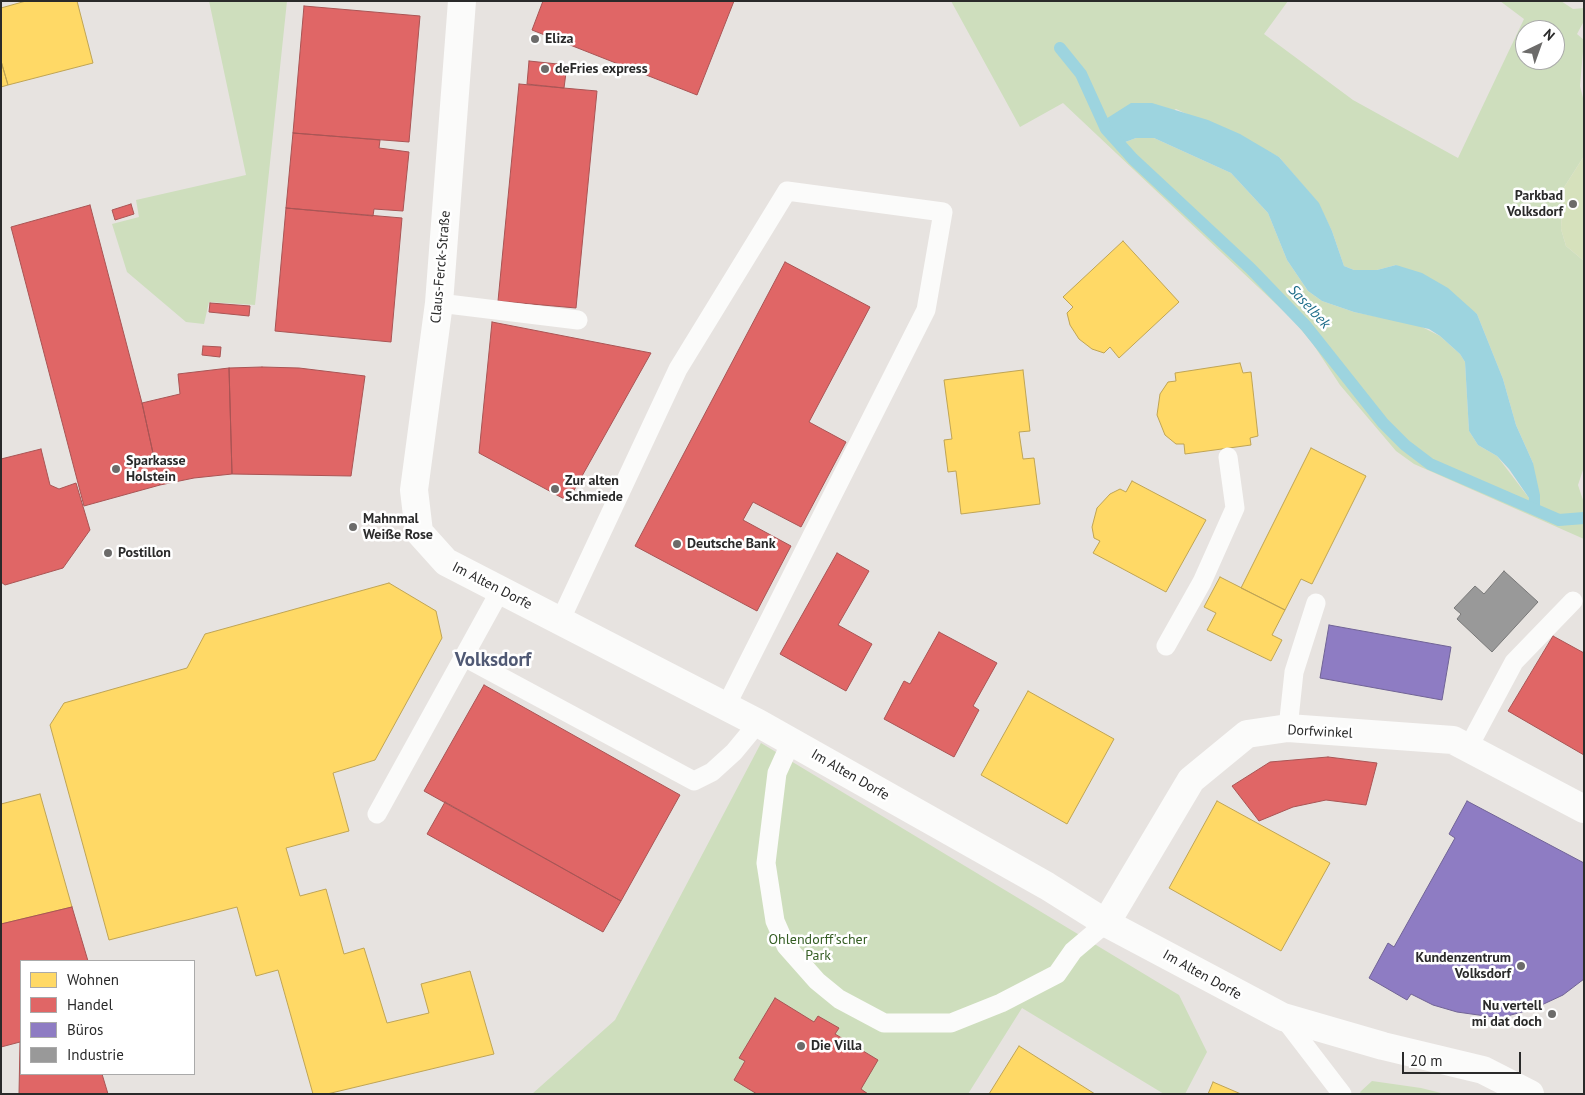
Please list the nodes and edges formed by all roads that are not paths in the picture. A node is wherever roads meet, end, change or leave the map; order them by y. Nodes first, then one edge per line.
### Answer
1 (462, 1) edge
2 (439, 303) junction
3 (578, 320) dead end
4 (1228, 457) dead end
5 (420, 532) joint
6 (500, 591) junction
7 (1573, 601) dead end
8 (1316, 603) dead end
9 (560, 621) junction
10 (1166, 646) dead end
11 (464, 657) junction
12 (726, 706) junction
13 (758, 723) junction
14 (1288, 728) junction
15 (791, 742) junction
16 (1468, 748) junction
17 (1584, 809) edge
18 (377, 814) dead end
19 (1106, 923) junction
20 (1283, 1017) junction
21 (1342, 1094) edge
22 (1530, 1094) edge

1 - 2 street, Claus-Ferck-Straße
2 - 3 lane
2 - 5 street, Claus-Ferck-Straße
4 - 10 lane
5 - 6 street, Im Alten Dorfe
6 - 9 street, Im Alten Dorfe
6 - 11 lane
7 - 16 lane
8 - 14 lane
9 - 12 street, Im Alten Dorfe
9 - 12 lane
11 - 13 lane
11 - 18 lane
12 - 13 street, Im Alten Dorfe
13 - 15 street, Im Alten Dorfe
14 - 16 street, Dorfwinkel
14 - 19 street, Dorfwinkel
15 - 19 street, Im Alten Dorfe
15 - 19 lane
16 - 17 street, Dorfwinkel
19 - 20 street, Im Alten Dorfe
20 - 21 lane, Im Alten Dorfe
20 - 22 street, Im Alten Dorfe

